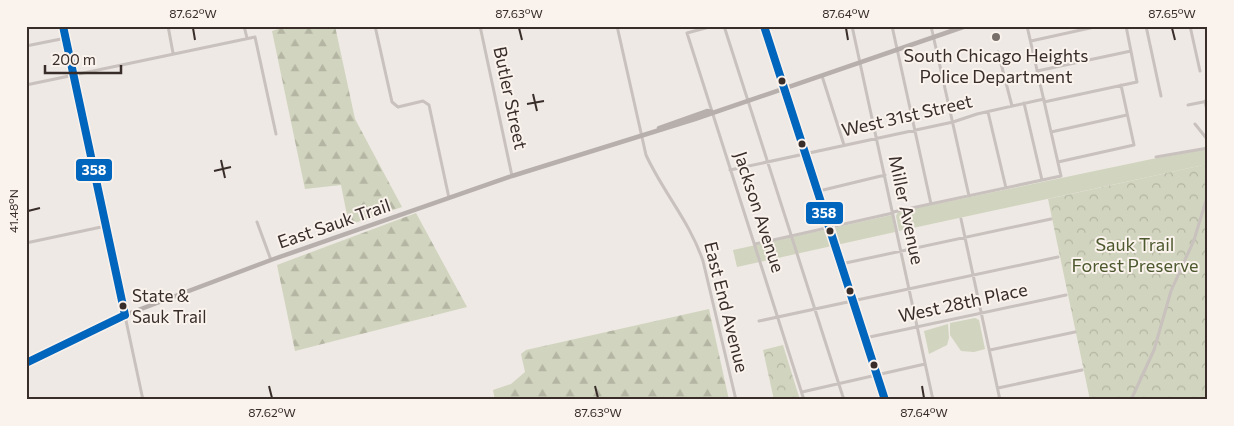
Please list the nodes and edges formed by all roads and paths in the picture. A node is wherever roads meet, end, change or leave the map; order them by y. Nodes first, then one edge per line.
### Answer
1 (63, 26) edge
2 (168, 26) edge
3 (244, 26) edge
4 (375, 26) edge
5 (480, 26) edge
6 (618, 26) edge
7 (713, 26) edge
8 (724, 26) edge
9 (764, 26) edge
10 (852, 26) edge
11 (892, 26) edge
12 (931, 26) edge
13 (966, 26) edge
14 (1027, 26) edge
15 (1099, 26) edge
16 (1126, 26) edge
17 (1146, 26) edge
18 (1190, 26) edge
19 (66, 38) junction
20 (247, 38) junction
21 (934, 38) junction
22 (1030, 41) junction
23 (26, 46) edge
24 (897, 50) junction
25 (1131, 51) junction
26 (998, 52) dead end
27 (174, 54) junction
28 (860, 62) junction
29 (1037, 71) junction
30 (1200, 71) dead end
31 (74, 75) junction
32 (822, 76) junction
33 (26, 85) edge
34 (1121, 85) junction
35 (784, 88) junction
36 (1161, 96) dead end
37 (748, 100) junction
38 (1044, 101) junction
39 (1206, 101) edge
40 (1024, 104) junction
41 (1188, 105) dead end
42 (1012, 106) junction
43 (712, 112) junction
44 (988, 112) junction
45 (1127, 115) junction
46 (1208, 115) edge
47 (953, 122) junction
48 (1195, 124) dead end
49 (915, 130) junction
50 (1051, 132) junction
51 (276, 134) dead end
52 (642, 134) junction
53 (876, 138) junction
54 (1208, 140) edge
55 (844, 145) junction
56 (1208, 148) edge
57 (806, 154) junction
58 (1156, 157) dead end
59 (768, 162) junction
60 (1058, 162) junction
61 (730, 170) junction
62 (885, 175) junction
63 (512, 176) junction
64 (1042, 180) junction
65 (1006, 188) junction
66 (818, 191) junction
67 (1208, 194) edge
68 (969, 196) junction
69 (450, 198) junction
70 (931, 204) junction
71 (893, 213) junction
72 (961, 219) dead end
73 (1050, 219) dead end
74 (257, 222) dead end
75 (106, 226) junction
76 (830, 227) junction
77 (792, 235) junction
78 (965, 237) junction
79 (26, 243) edge
80 (755, 244) junction
81 (901, 250) junction
82 (1058, 257) dead end
83 (270, 260) junction
84 (841, 264) junction
85 (973, 275) junction
86 (909, 289) junction
87 (1066, 294) dead end
88 (853, 301) junction
89 (816, 309) junction
90 (982, 313) junction
91 (125, 314) junction
92 (778, 318) junction
93 (758, 321) dead end
94 (918, 327) junction
95 (1075, 332) dead end
96 (865, 338) junction
97 (990, 350) junction
98 (26, 363) edge
99 (926, 364) junction
100 (1082, 370) dead end
101 (877, 375) junction
102 (839, 383) junction
103 (998, 388) junction
104 (802, 392) junction
105 (143, 400) edge
106 (736, 400) edge
107 (804, 400) edge
108 (844, 400) edge
109 (885, 400) edge
110 (934, 400) edge
111 (1000, 400) edge
112 (1131, 400) edge

1 - 19 street
2 - 27 street
3 - 20 street
4 - 69 street
5 - 63 street, Butler Street
6 - 52 street, East End Avenue
7 - 43 street, Jackson Avenue
8 - 37 street
9 - 35 main road
10 - 28 street, Miller Avenue
11 - 24 street
12 - 21 street
13 - 21 main road, East Sauk Trail
14 - 22 street
15 - 22 street
16 - 25 street
17 - 36 street
18 - 30 street
19 - 23 street
19 - 31 street
20 - 27 street
20 - 51 street
21 - 24 main road, East Sauk Trail
21 - 47 street
22 - 29 street
24 - 28 main road, East Sauk Trail
24 - 49 street
25 - 29 street
25 - 34 street, West 31st Street
26 - 42 street
27 - 31 street
28 - 32 main road, East Sauk Trail
28 - 53 street, Miller Avenue
29 - 38 street
31 - 33 street
31 - 75 street
32 - 35 main road, East Sauk Trail
32 - 55 street
34 - 38 street, West 31st Street
34 - 45 street
35 - 37 main road, East Sauk Trail
35 - 57 main road
37 - 43 main road, East Sauk Trail
37 - 59 street
38 - 40 street, West 31st Street
38 - 50 street
39 - 41 street
39 - 46 street
40 - 42 street, West 31st Street
40 - 64 street
42 - 44 street, West 31st Street
43 - 52 main road, East Sauk Trail
43 - 61 street, Jackson Avenue
44 - 47 street, West 31st Street
44 - 65 street
45 - 50 street
45 - 60 street
47 - 49 street, West 31st Street
47 - 68 street
48 - 54 street
49 - 53 street, West 31st Street
49 - 70 street
50 - 60 street
52 - 63 main road, East Sauk Trail
52 - 106 street, East End Avenue
53 - 55 street, West 31st Street
53 - 62 street, Miller Avenue
55 - 57 street, West 31st Street
56 - 58 street
57 - 59 street, West 31st Street
57 - 66 main road
59 - 61 street, West 31st Street
59 - 77 street
60 - 64 street
61 - 80 street, Jackson Avenue
62 - 66 street
62 - 71 street, Miller Avenue
63 - 69 main road, East Sauk Trail
64 - 65 street
65 - 68 street
66 - 76 main road
67 - 112 street
68 - 70 street
69 - 83 main road, East Sauk Trail
70 - 71 street
71 - 76 street
71 - 81 street, Miller Avenue
72 - 78 street
73 - 78 street
74 - 83 street
75 - 79 street
75 - 91 street
76 - 77 street
76 - 84 main road
77 - 80 street
77 - 89 street
78 - 81 street
78 - 85 street
80 - 92 street, Jackson Avenue
81 - 84 street
81 - 86 street, Miller Avenue
82 - 85 street
83 - 91 main road, East Sauk Trail
84 - 88 main road
85 - 86 street
85 - 90 street
86 - 88 street
86 - 94 street, Miller Avenue
87 - 90 street, West 28th Place
88 - 89 street
88 - 96 main road
89 - 92 street
89 - 102 street
90 - 94 street, West 28th Place
90 - 97 street
91 - 98 main road, East Sauk Trail
91 - 105 street
92 - 93 street
92 - 104 street, Jackson Avenue
94 - 96 street, West 28th Place
94 - 99 street, Miller Avenue
95 - 97 street
96 - 101 main road
97 - 103 street
99 - 101 street
99 - 110 street, Miller Avenue
100 - 103 street
101 - 102 street
101 - 109 main road
102 - 104 street
102 - 108 street
103 - 111 street
104 - 107 street, Jackson Avenue

